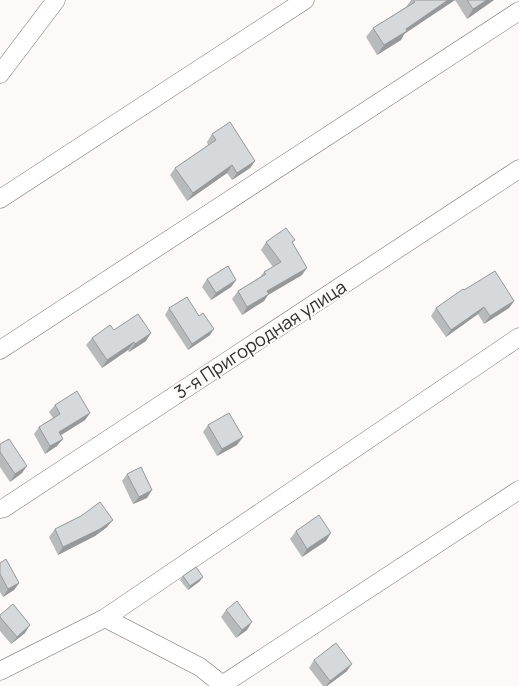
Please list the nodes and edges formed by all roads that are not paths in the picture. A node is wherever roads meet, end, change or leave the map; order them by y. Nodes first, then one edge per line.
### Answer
1 (56, 0) edge
2 (304, 0) edge
3 (519, 12) edge
4 (0, 74) edge
5 (519, 169) edge
6 (0, 199) edge
7 (519, 337) edge
8 (0, 350) edge
9 (519, 490) edge
10 (0, 509) edge
11 (105, 618) junction
12 (0, 671) edge
13 (223, 685) edge

1 - 4 street
2 - 6 street
3 - 8 street
5 - 10 street, 3-я Пригородная улица
7 - 11 street
9 - 13 street
11 - 12 street
11 - 13 street

